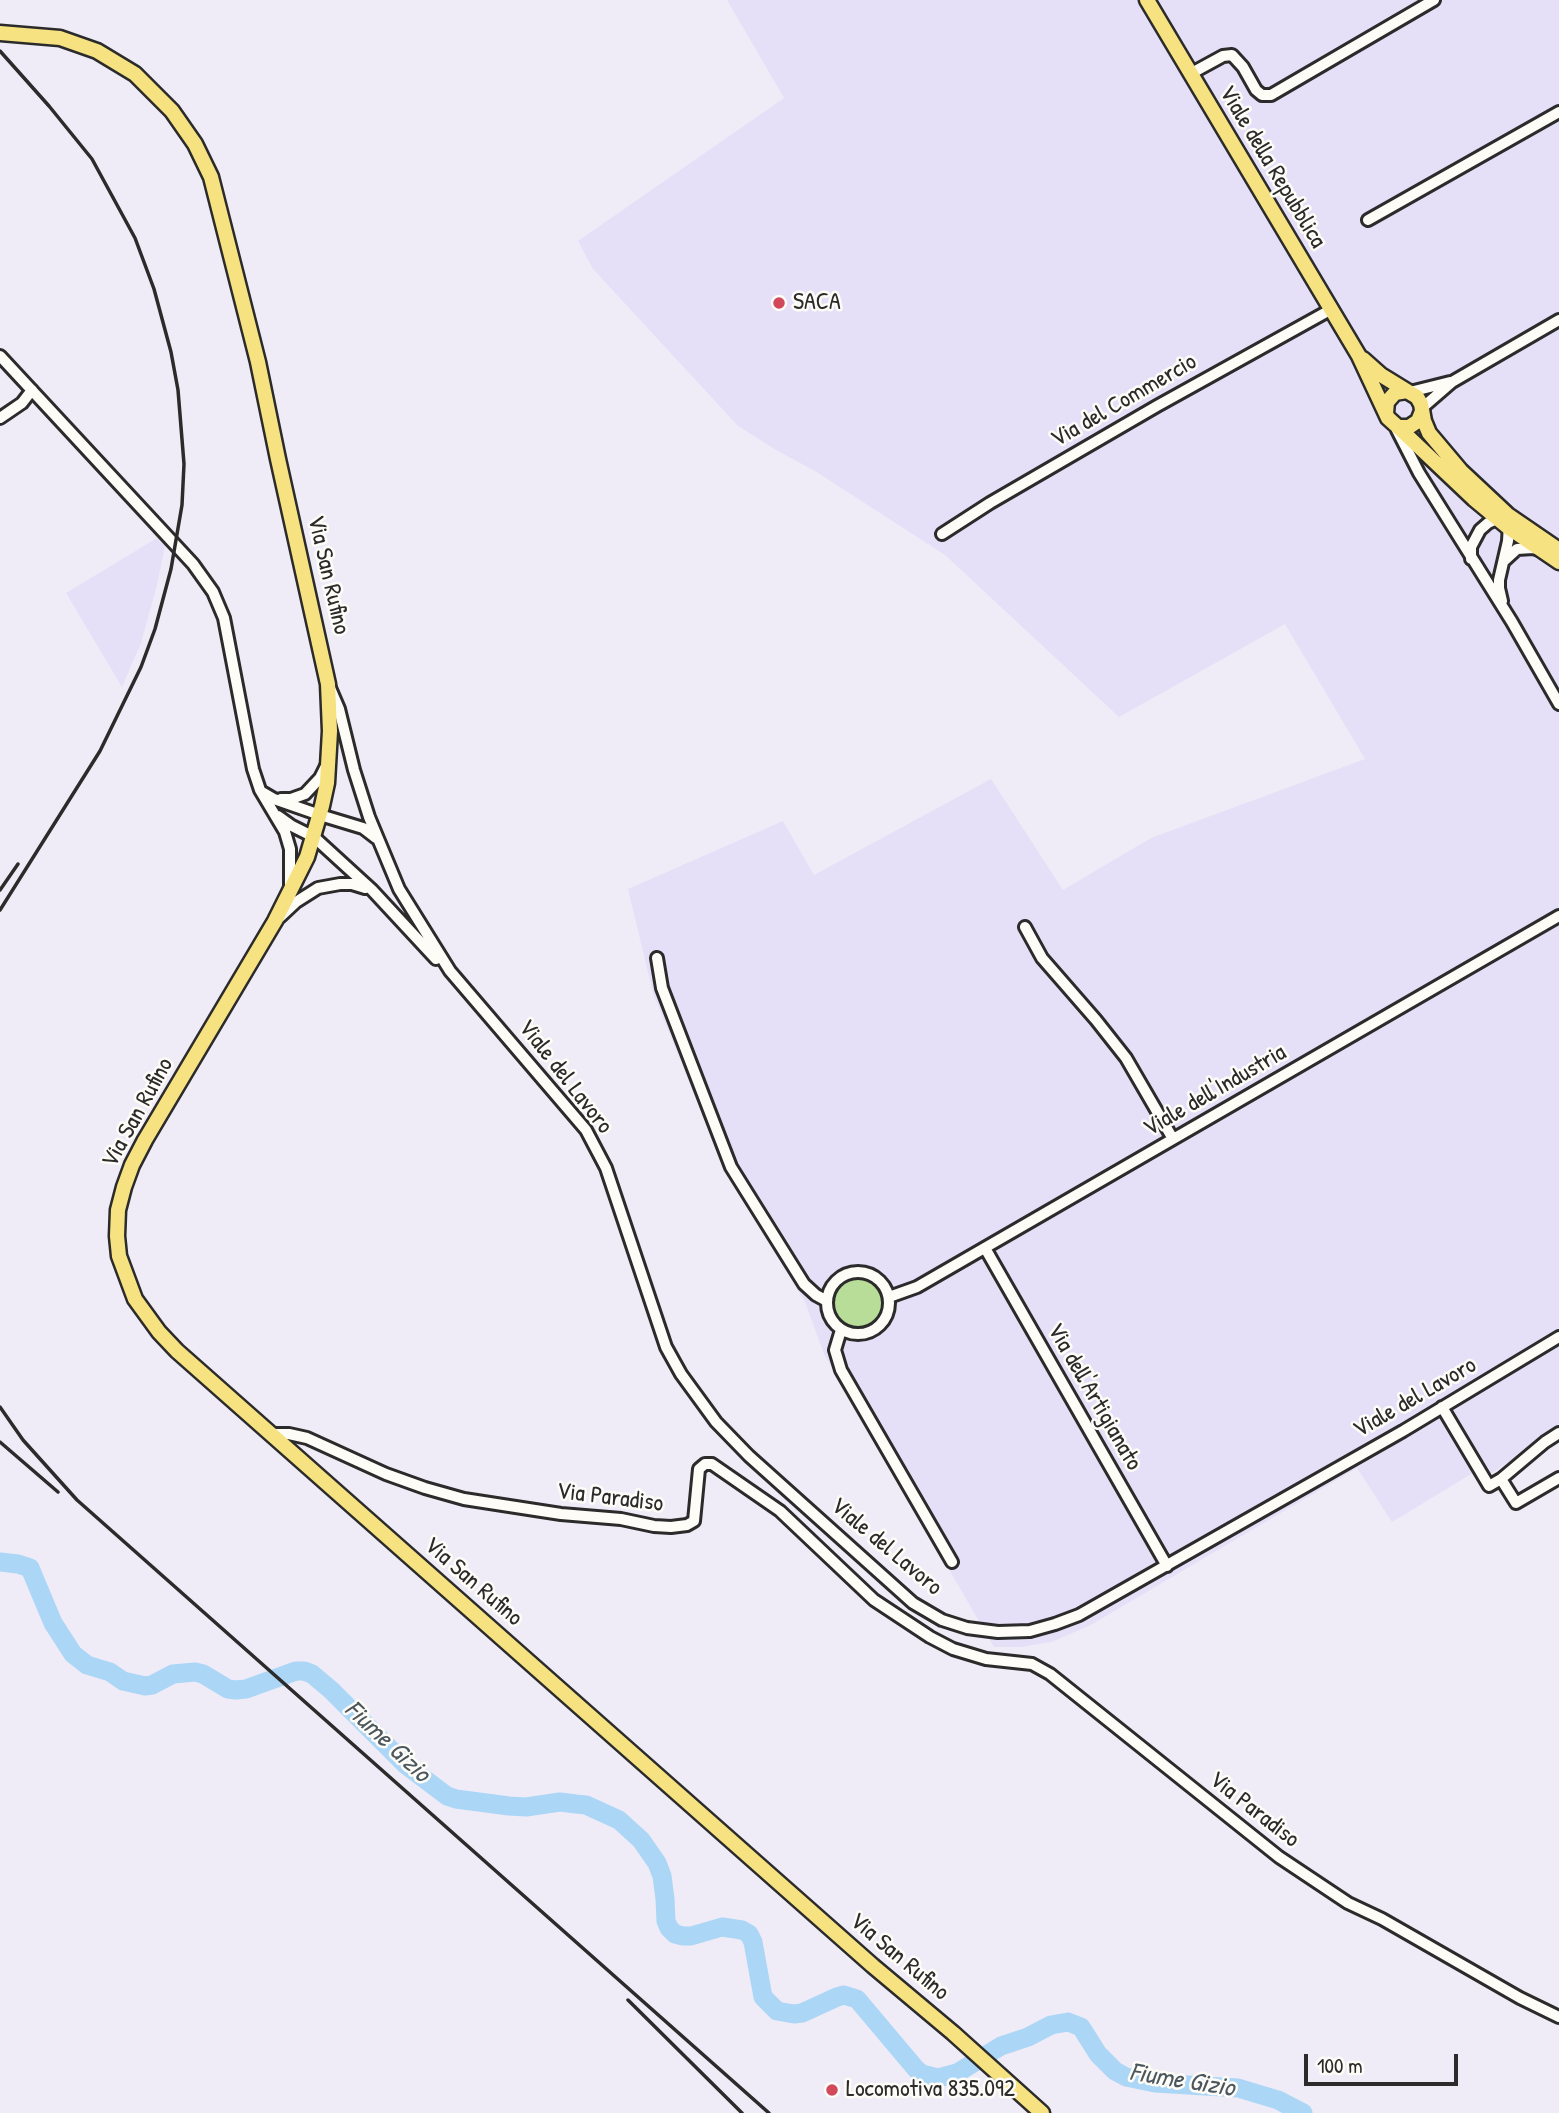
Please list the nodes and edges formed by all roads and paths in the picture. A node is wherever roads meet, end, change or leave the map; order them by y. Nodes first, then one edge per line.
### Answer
1 (1147, 0) edge
2 (1434, 0) edge
3 (0, 33) edge
4 (1190, 74) junction
5 (1559, 111) edge
6 (1368, 220) dead end
7 (1330, 310) junction
8 (1559, 320) edge
9 (0, 356) edge
10 (1359, 356) junction
11 (1452, 382) junction
12 (32, 390) junction
13 (1409, 392) junction
14 (1422, 410) junction
15 (0, 418) edge
16 (1393, 422) junction
17 (1505, 521) junction
18 (942, 534) dead end
19 (1559, 550) edge
20 (1543, 551) junction
21 (1471, 559) junction
22 (1559, 562) edge
23 (1501, 565) junction
24 (1512, 622) junction
25 (328, 684) junction
26 (1559, 704) edge
27 (329, 758) junction
28 (273, 804) junction
29 (320, 815) junction
30 (314, 837) junction
31 (380, 843) junction
32 (372, 890) junction
33 (289, 896) junction
34 (1559, 915) edge
35 (275, 921) junction
36 (1025, 927) dead end
37 (657, 958) dead end
38 (450, 971) junction
39 (1173, 1139) junction
40 (985, 1248) junction
41 (889, 1297) junction
42 (827, 1301) junction
43 (841, 1330) junction
44 (1559, 1337) edge
45 (1442, 1407) junction
46 (1559, 1433) edge
47 (270, 1434) junction
48 (1559, 1478) edge
49 (1501, 1479) junction
50 (952, 1562) dead end
51 (1167, 1566) junction
52 (942, 1620) junction
53 (930, 1637) junction
54 (1559, 2017) edge
55 (1042, 2113) edge

1 - 4 main road, Viale della Repubblica
2 - 4 street
3 - 25 main road, Via San Rufino
4 - 7 main road, Viale della Repubblica
5 - 6 street
7 - 10 main road, Viale della Repubblica
7 - 18 street, Via del Commercio
8 - 11 street
9 - 12 street
10 - 13 main road, Viale della Repubblica
10 - 16 main road, Viale della Repubblica
11 - 13 street
11 - 14 street
12 - 15 street
12 - 28 street
13 - 14 main road
13 - 16 main road
14 - 16 main road
14 - 17 main road
16 - 17 main road
16 - 21 street, Viale della Repubblica
17 - 19 main road
17 - 20 main road
17 - 21 street
17 - 23 street, Viale della Repubblica
20 - 22 main road
20 - 23 street
21 - 24 street, Viale della Repubblica
23 - 24 street, Viale della Repubblica
24 - 26 street, Viale della Repubblica
25 - 27 main road, Via San Rufino
25 - 31 street, Viale del Lavoro
27 - 28 street
27 - 29 main road, Via San Rufino
28 - 29 street
28 - 30 street, Viale del Lavoro
28 - 33 street
29 - 30 main road, Via San Rufino
29 - 31 street
30 - 32 street, Viale del Lavoro
30 - 33 main road, Via San Rufino
31 - 38 street, Viale del Lavoro
32 - 35 street
32 - 38 street, Viale del Lavoro
33 - 35 main road, Via San Rufino
34 - 39 street, Viale dell'Industria
35 - 47 main road, Via San Rufino
36 - 39 street
37 - 42 street
38 - 52 street, Viale del Lavoro
39 - 40 street, Viale dell'Industria
40 - 41 street, Viale dell'Industria
40 - 51 street, Via dell'Artigianato
41 - 42 street
41 - 43 street
42 - 43 street
43 - 50 street
44 - 45 street, Viale del Lavoro
45 - 49 street
45 - 51 street, Viale del Lavoro
46 - 49 street
47 - 53 street, Via Paradiso
47 - 55 main road, Via San Rufino
48 - 49 street
51 - 52 street, Viale del Lavoro
52 - 53 street
53 - 54 street, Via Paradiso

